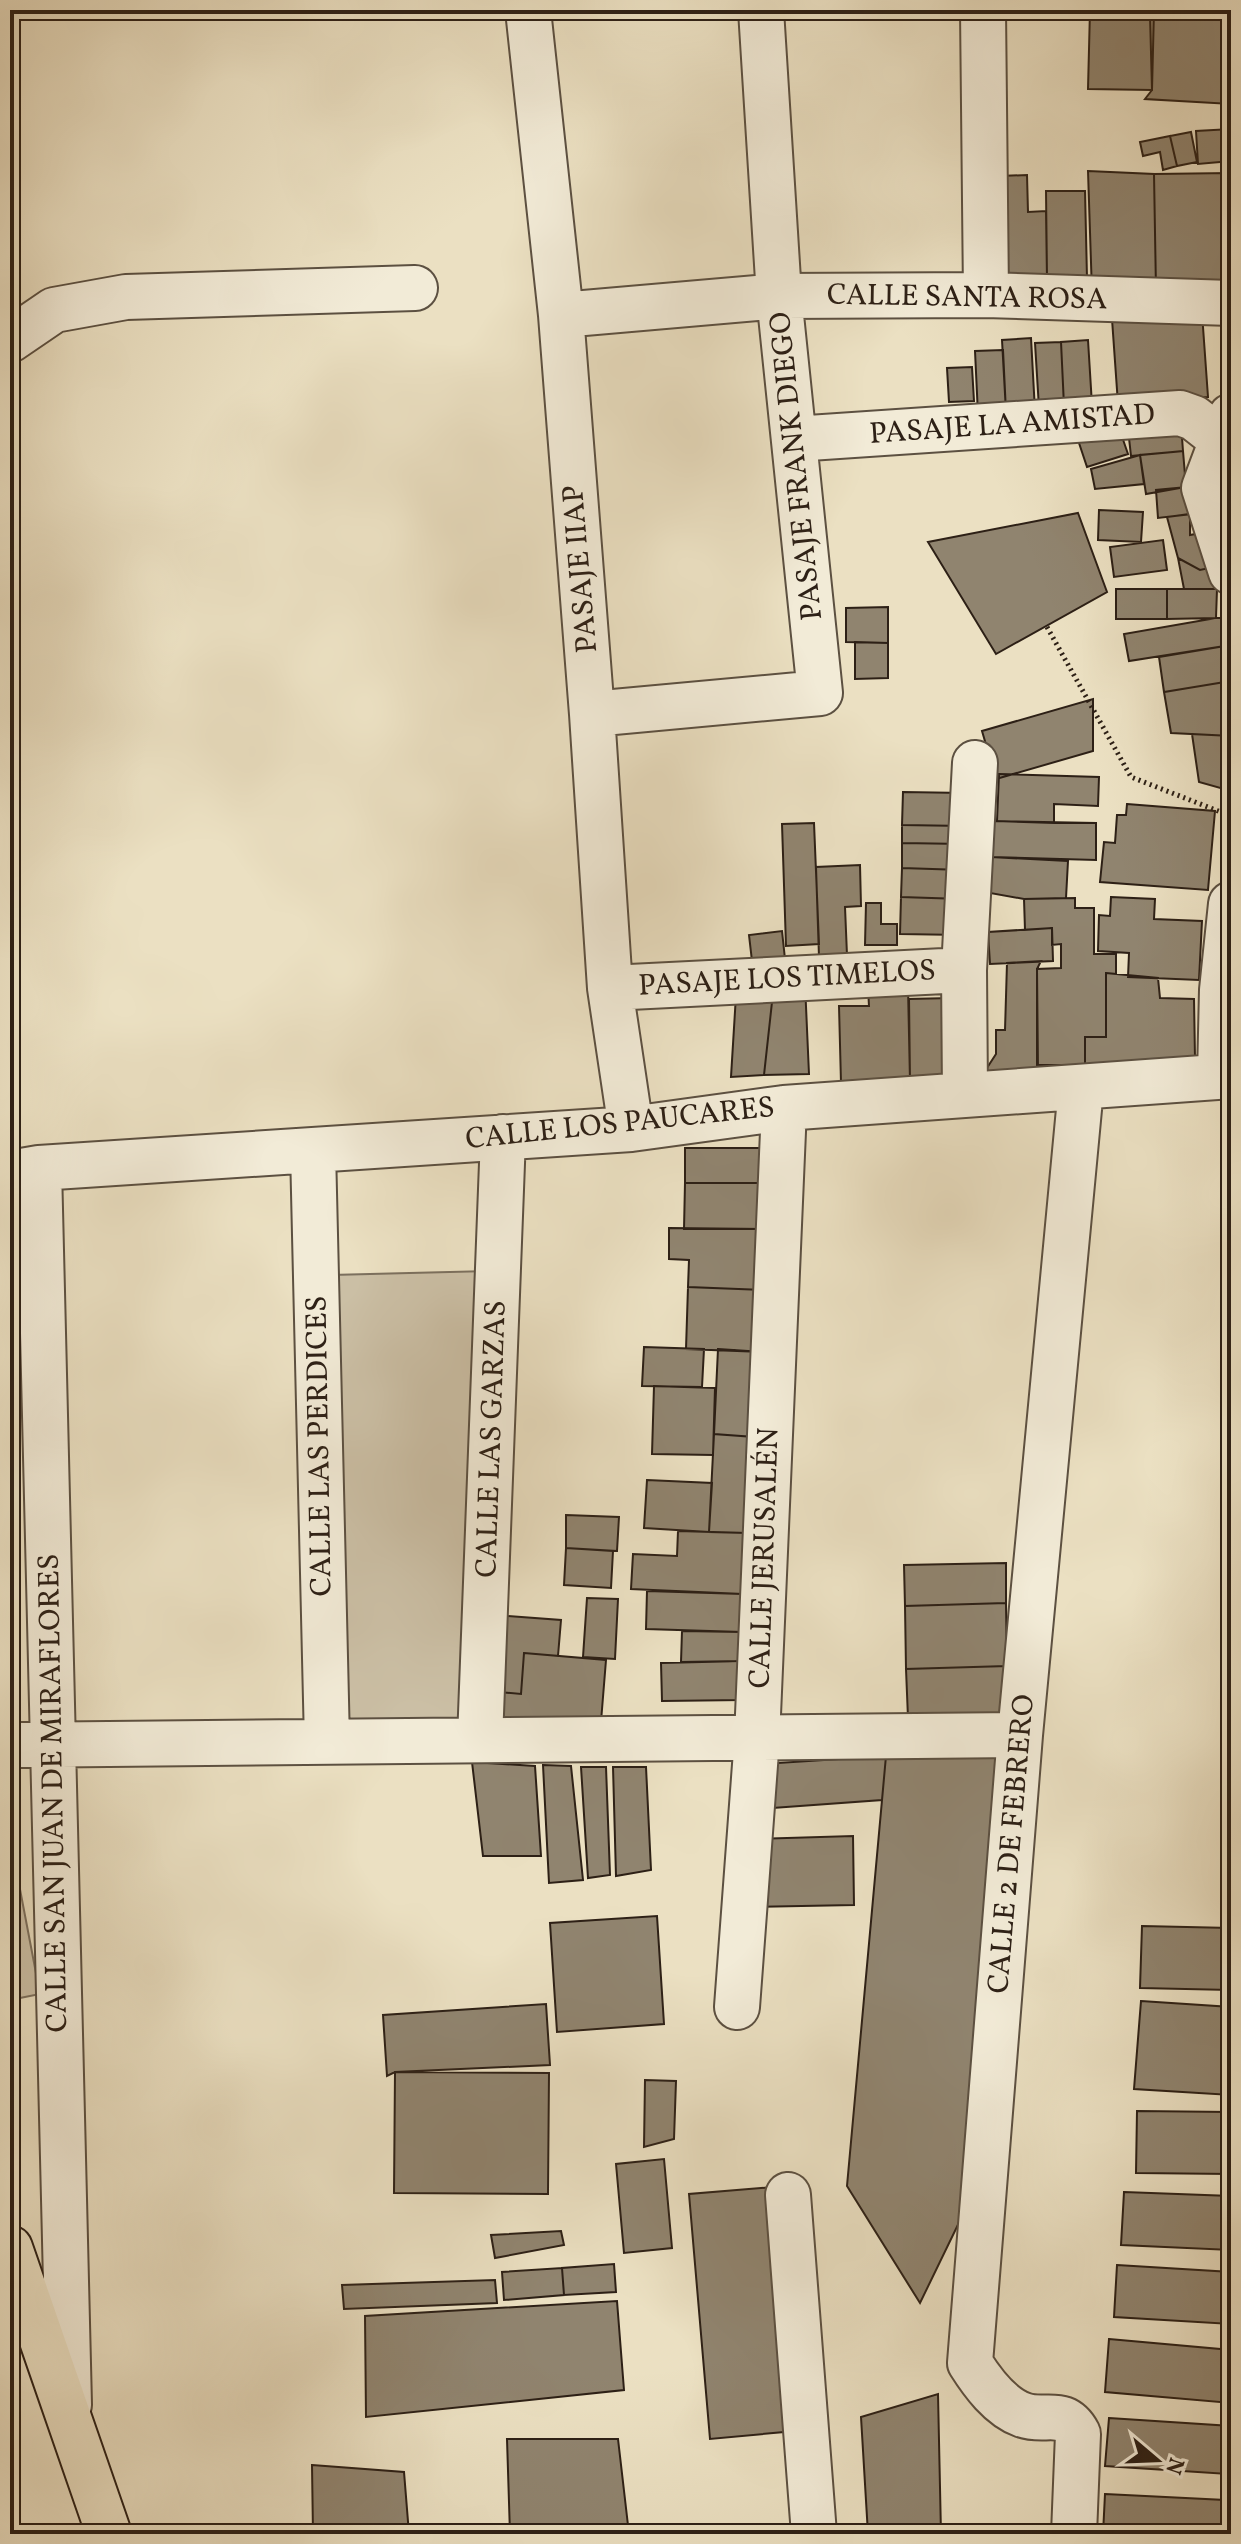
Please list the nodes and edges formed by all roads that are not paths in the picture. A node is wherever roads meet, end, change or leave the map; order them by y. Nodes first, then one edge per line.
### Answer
1 (528, 10) edge
2 (761, 10) edge
3 (983, 10) edge
4 (415, 288) dead end
5 (986, 295) junction
6 (779, 296) junction
7 (1231, 303) edge
8 (561, 315) junction
9 (10, 340) edge
10 (1227, 428) edge
11 (794, 439) junction
12 (1231, 572) edge
13 (592, 714) junction
14 (975, 763) dead end
15 (1231, 904) edge
16 (964, 970) junction
17 (610, 988) junction
18 (1226, 1076) edge
19 (1081, 1088) junction
20 (965, 1094) junction
21 (784, 1108) junction
22 (631, 1129) junction
23 (503, 1137) junction
24 (313, 1150) junction
25 (25, 1170) edge
26 (1020, 1735) junction
27 (757, 1738) junction
28 (480, 1740) junction
29 (327, 1742) junction
30 (10, 1745) edge
31 (53, 1745) junction
32 (737, 2007) dead end
33 (788, 2195) dead end
34 (12, 2257) edge
35 (69, 2419) junction
36 (109, 2534) edge
37 (814, 2534) edge
38 (1074, 2534) edge

1 - 8 street, PASAJE IIAP
2 - 6 street, PASAJE FRANK DIEGO
3 - 5 street
4 - 9 street
5 - 6 street, CALLE SANTA ROSA
5 - 7 street, CALLE SANTA ROSA
6 - 8 street, CALLE SANTA ROSA
6 - 11 street, PASAJE FRANK DIEGO
8 - 13 street, PASAJE IIAP
10 - 11 street, PASAJE LA AMISTAD
10 - 12 street
11 - 13 street, PASAJE FRANK DIEGO
13 - 17 street, PASAJE IIAP
14 - 16 street
15 - 18 street
16 - 17 street, PASAJE LOS TIMELOS
16 - 20 street
17 - 22 street, PASAJE IIAP
18 - 19 street, CALLE LOS PAUCARES
19 - 20 street, CALLE LOS PAUCARES
19 - 26 street, CALLE 2 DE FEBRERO
20 - 21 street, CALLE LOS PAUCARES
21 - 22 street, CALLE LOS PAUCARES
21 - 27 street, CALLE JERUSALÉN
22 - 23 street, CALLE LOS PAUCARES
23 - 24 street, CALLE LOS PAUCARES
23 - 28 street, CALLE LAS GARZAS
24 - 25 street, CALLE LOS PAUCARES
24 - 29 street, CALLE LAS PERDICES
25 - 31 street, CALLE SAN JUAN DE MIRAFLORES
26 - 27 street
26 - 38 street, CALLE 2 DE FEBRERO
27 - 28 street
27 - 32 street, CALLE JERUSALÉN
28 - 29 street
29 - 31 street
30 - 31 street
31 - 35 street, CALLE SAN JUAN DE MIRAFLORES
33 - 37 street
34 - 35 main road
35 - 36 main road

